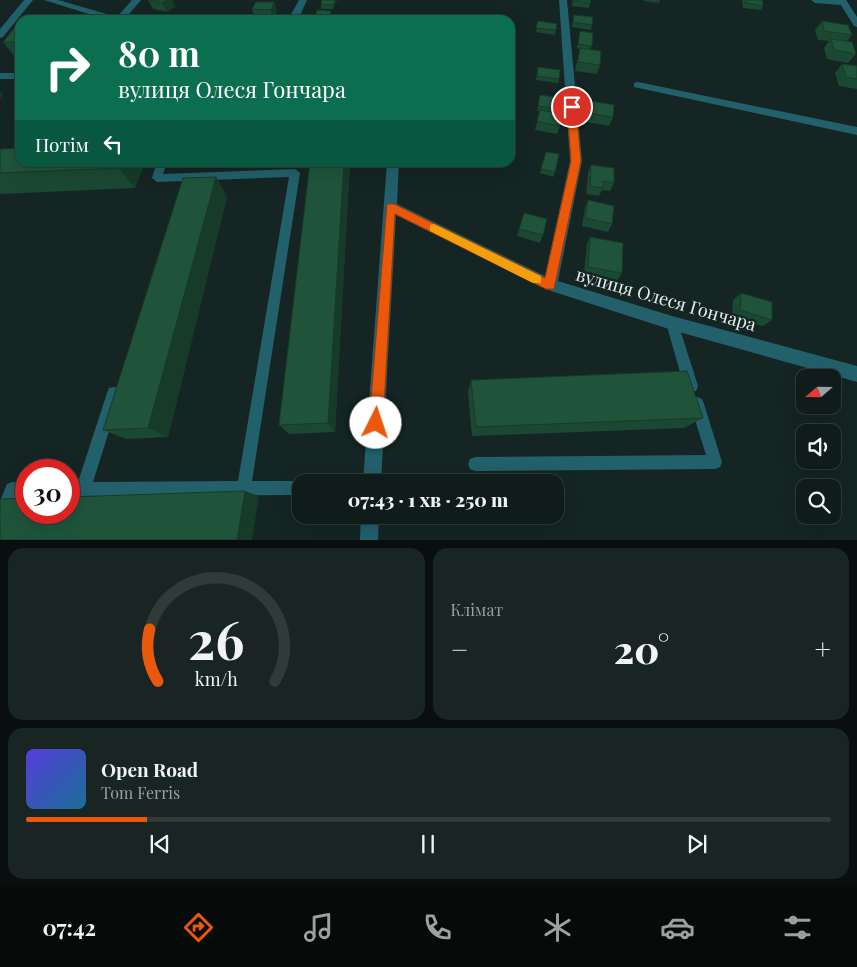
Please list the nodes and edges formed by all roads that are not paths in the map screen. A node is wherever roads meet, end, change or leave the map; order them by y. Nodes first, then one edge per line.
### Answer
1 (29, 0) edge
2 (48, 0) edge
3 (138, 0) edge
4 (302, 0) edge
5 (563, 0) edge
6 (815, 0) edge
7 (843, 1) edge
8 (17, 15) edge
9 (100, 15) edge
10 (123, 15) edge
11 (296, 15) edge
12 (15, 17) edge
13 (857, 24) edge
14 (0, 35) edge
15 (0, 76) edge
16 (15, 76) edge
17 (638, 85) dead end
18 (857, 131) edge
19 (160, 167) edge
20 (393, 167) edge
21 (390, 206) junction
22 (550, 285) junction
23 (672, 323) junction
24 (857, 374) edge
25 (117, 385) edge
26 (475, 464) dead end
27 (373, 474) edge
28 (80, 479) edge
29 (244, 488) junction
30 (292, 488) edge
31 (15, 489) edge
32 (80, 489) edge
33 (0, 520) edge
34 (370, 524) edge
35 (369, 540) edge

1 - 8 street
2 - 9 street
3 - 10 street
4 - 11 street
5 - 22 street
6 - 7 street
7 - 13 street
12 - 14 street
15 - 16 lane
17 - 18 street
19 - 29 lane
20 - 21 street
21 - 22 street, вулиця Олеся Гончара
21 - 27 street
22 - 23 street, вулиця Олеся Гончара
23 - 24 street, вулиця Олеся Гончара
23 - 26 lane
25 - 28 lane
29 - 30 lane
29 - 32 lane
31 - 33 lane
34 - 35 street

